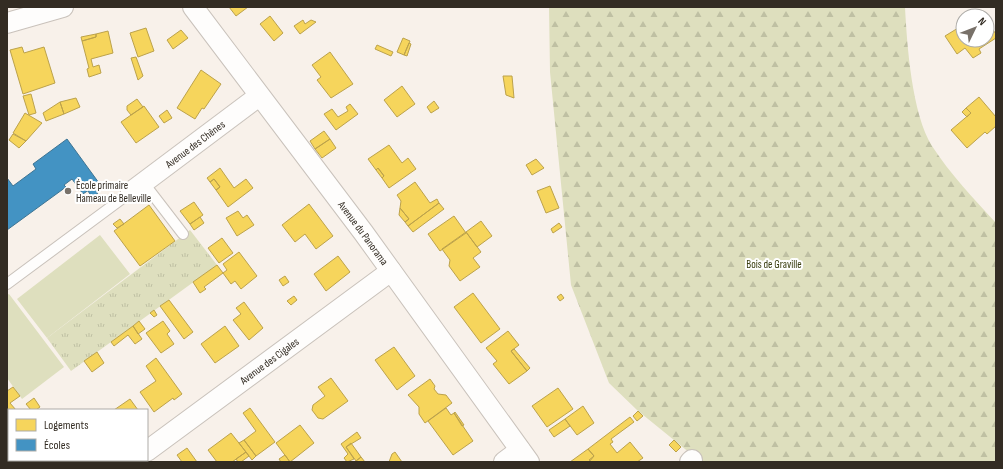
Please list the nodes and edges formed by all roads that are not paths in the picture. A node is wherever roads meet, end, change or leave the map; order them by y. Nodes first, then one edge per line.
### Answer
1 (63, 7) edge
2 (193, 7) edge
3 (7, 23) edge
4 (259, 96) junction
5 (137, 187) junction
6 (183, 234) dead end
7 (391, 270) junction
8 (7, 284) edge
9 (148, 450) edge
10 (524, 456) edge
11 (504, 462) edge

1 - 3 street
2 - 4 street, Avenue du Panorama
4 - 5 street, Avenue des Chênes
4 - 7 street, Avenue du Panorama
5 - 6 lane
5 - 8 lane
7 - 9 street, Avenue des Cigales
7 - 10 street, Avenue du Panorama
10 - 11 street

